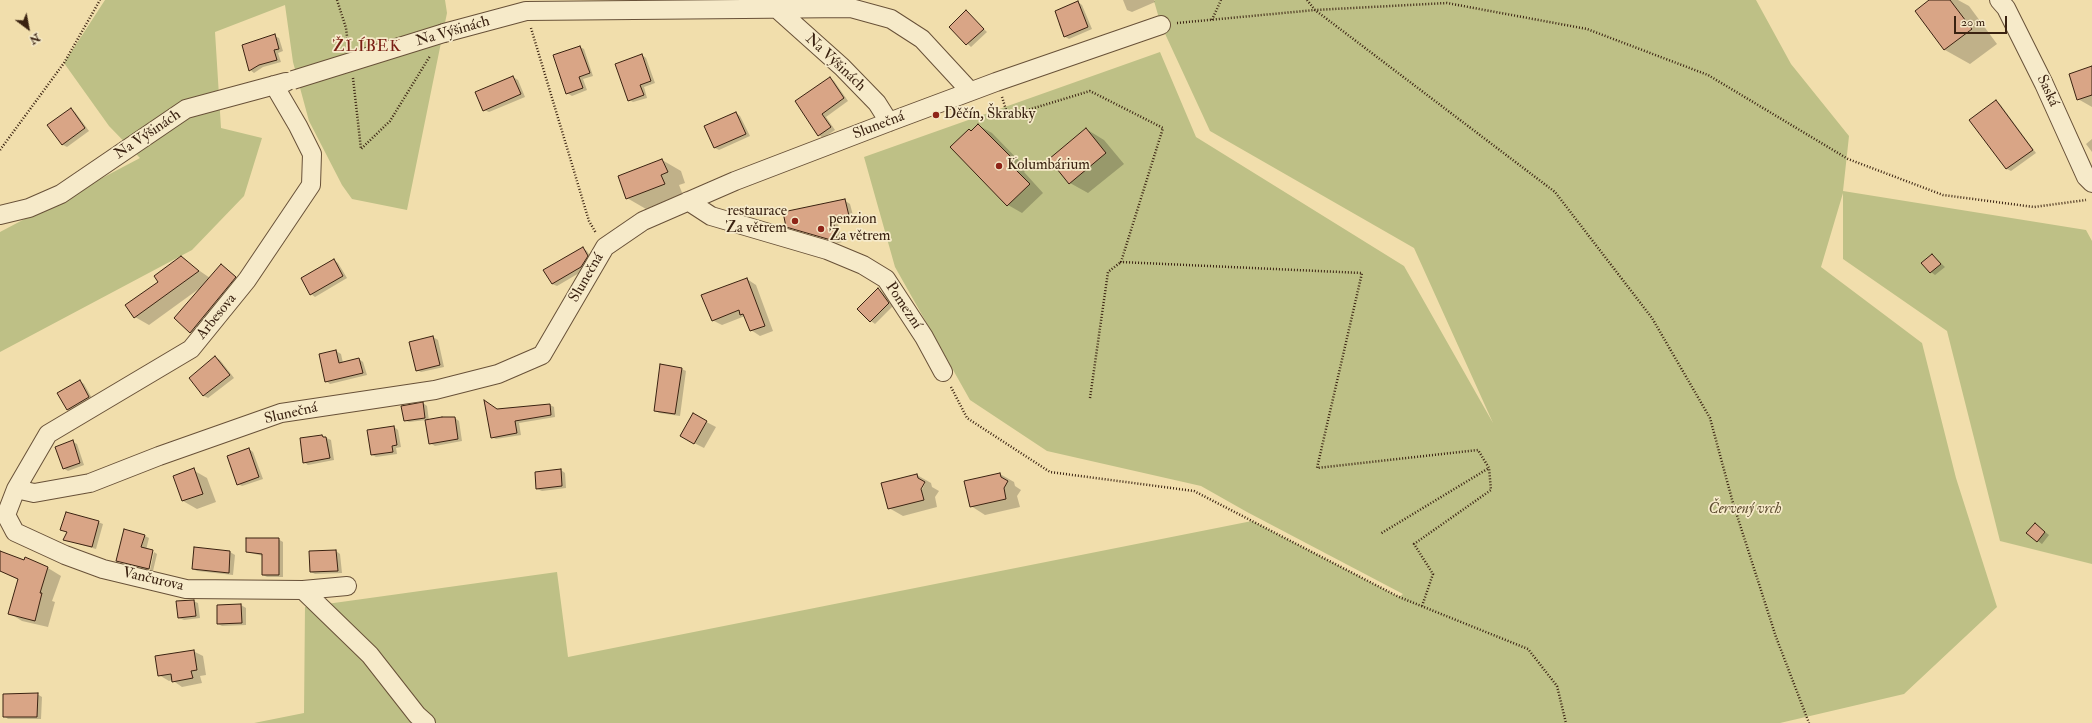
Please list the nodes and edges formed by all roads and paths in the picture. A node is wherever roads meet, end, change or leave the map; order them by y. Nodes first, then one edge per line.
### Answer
1 (100, 0) edge
2 (337, 0) edge
3 (545, 0) edge
4 (1221, 0) edge
5 (1307, 0) edge
6 (1999, 0) edge
7 (776, 8) junction
8 (1315, 10) junction
9 (526, 11) junction
10 (1212, 20) junction
11 (1161, 25) joint
12 (444, 33) junction
13 (349, 50) dead end
14 (352, 72) dead end
15 (996, 82) junction
16 (274, 85) junction
17 (970, 91) junction
18 (889, 122) junction
19 (0, 150) edge
20 (2092, 183) edge
21 (2092, 199) edge
22 (688, 201) junction
23 (0, 215) edge
24 (605, 247) junction
25 (1120, 262) junction
26 (943, 372) joint
27 (1090, 398) dead end
28 (1489, 468) junction
29 (16, 489) junction
30 (1380, 534) dead end
31 (347, 586) dead end
32 (303, 590) junction
33 (1422, 606) junction
34 (426, 723) edge
35 (1566, 723) edge
36 (1809, 723) edge

1 - 19 path
2 - 13 path
3 - 9 street
4 - 10 path
5 - 8 path
6 - 20 street, Saská
7 - 9 street, Na Výšinách
7 - 17 street, Na Výšinách
7 - 18 street, Na Výšinách
8 - 10 path
8 - 21 path
8 - 36 path
9 - 12 street, Na Výšinách
9 - 24 path
10 - 11 path
11 - 15 street, Slunečná
12 - 14 path
12 - 16 street, Na Výšinách, bridge
15 - 17 street, Slunečná
15 - 25 path
16 - 23 street, Na Výšinách
16 - 29 street, Arbesova
17 - 18 street, Slunečná
18 - 22 street, Slunečná
22 - 24 street, Slunečná
22 - 26 street, Pomezní
24 - 29 street, Slunečná
25 - 27 path
25 - 28 path
26 - 33 path
28 - 30 path
28 - 33 path
29 - 32 street, Vančurova
31 - 32 street, Vančurova
32 - 34 street
33 - 35 path

